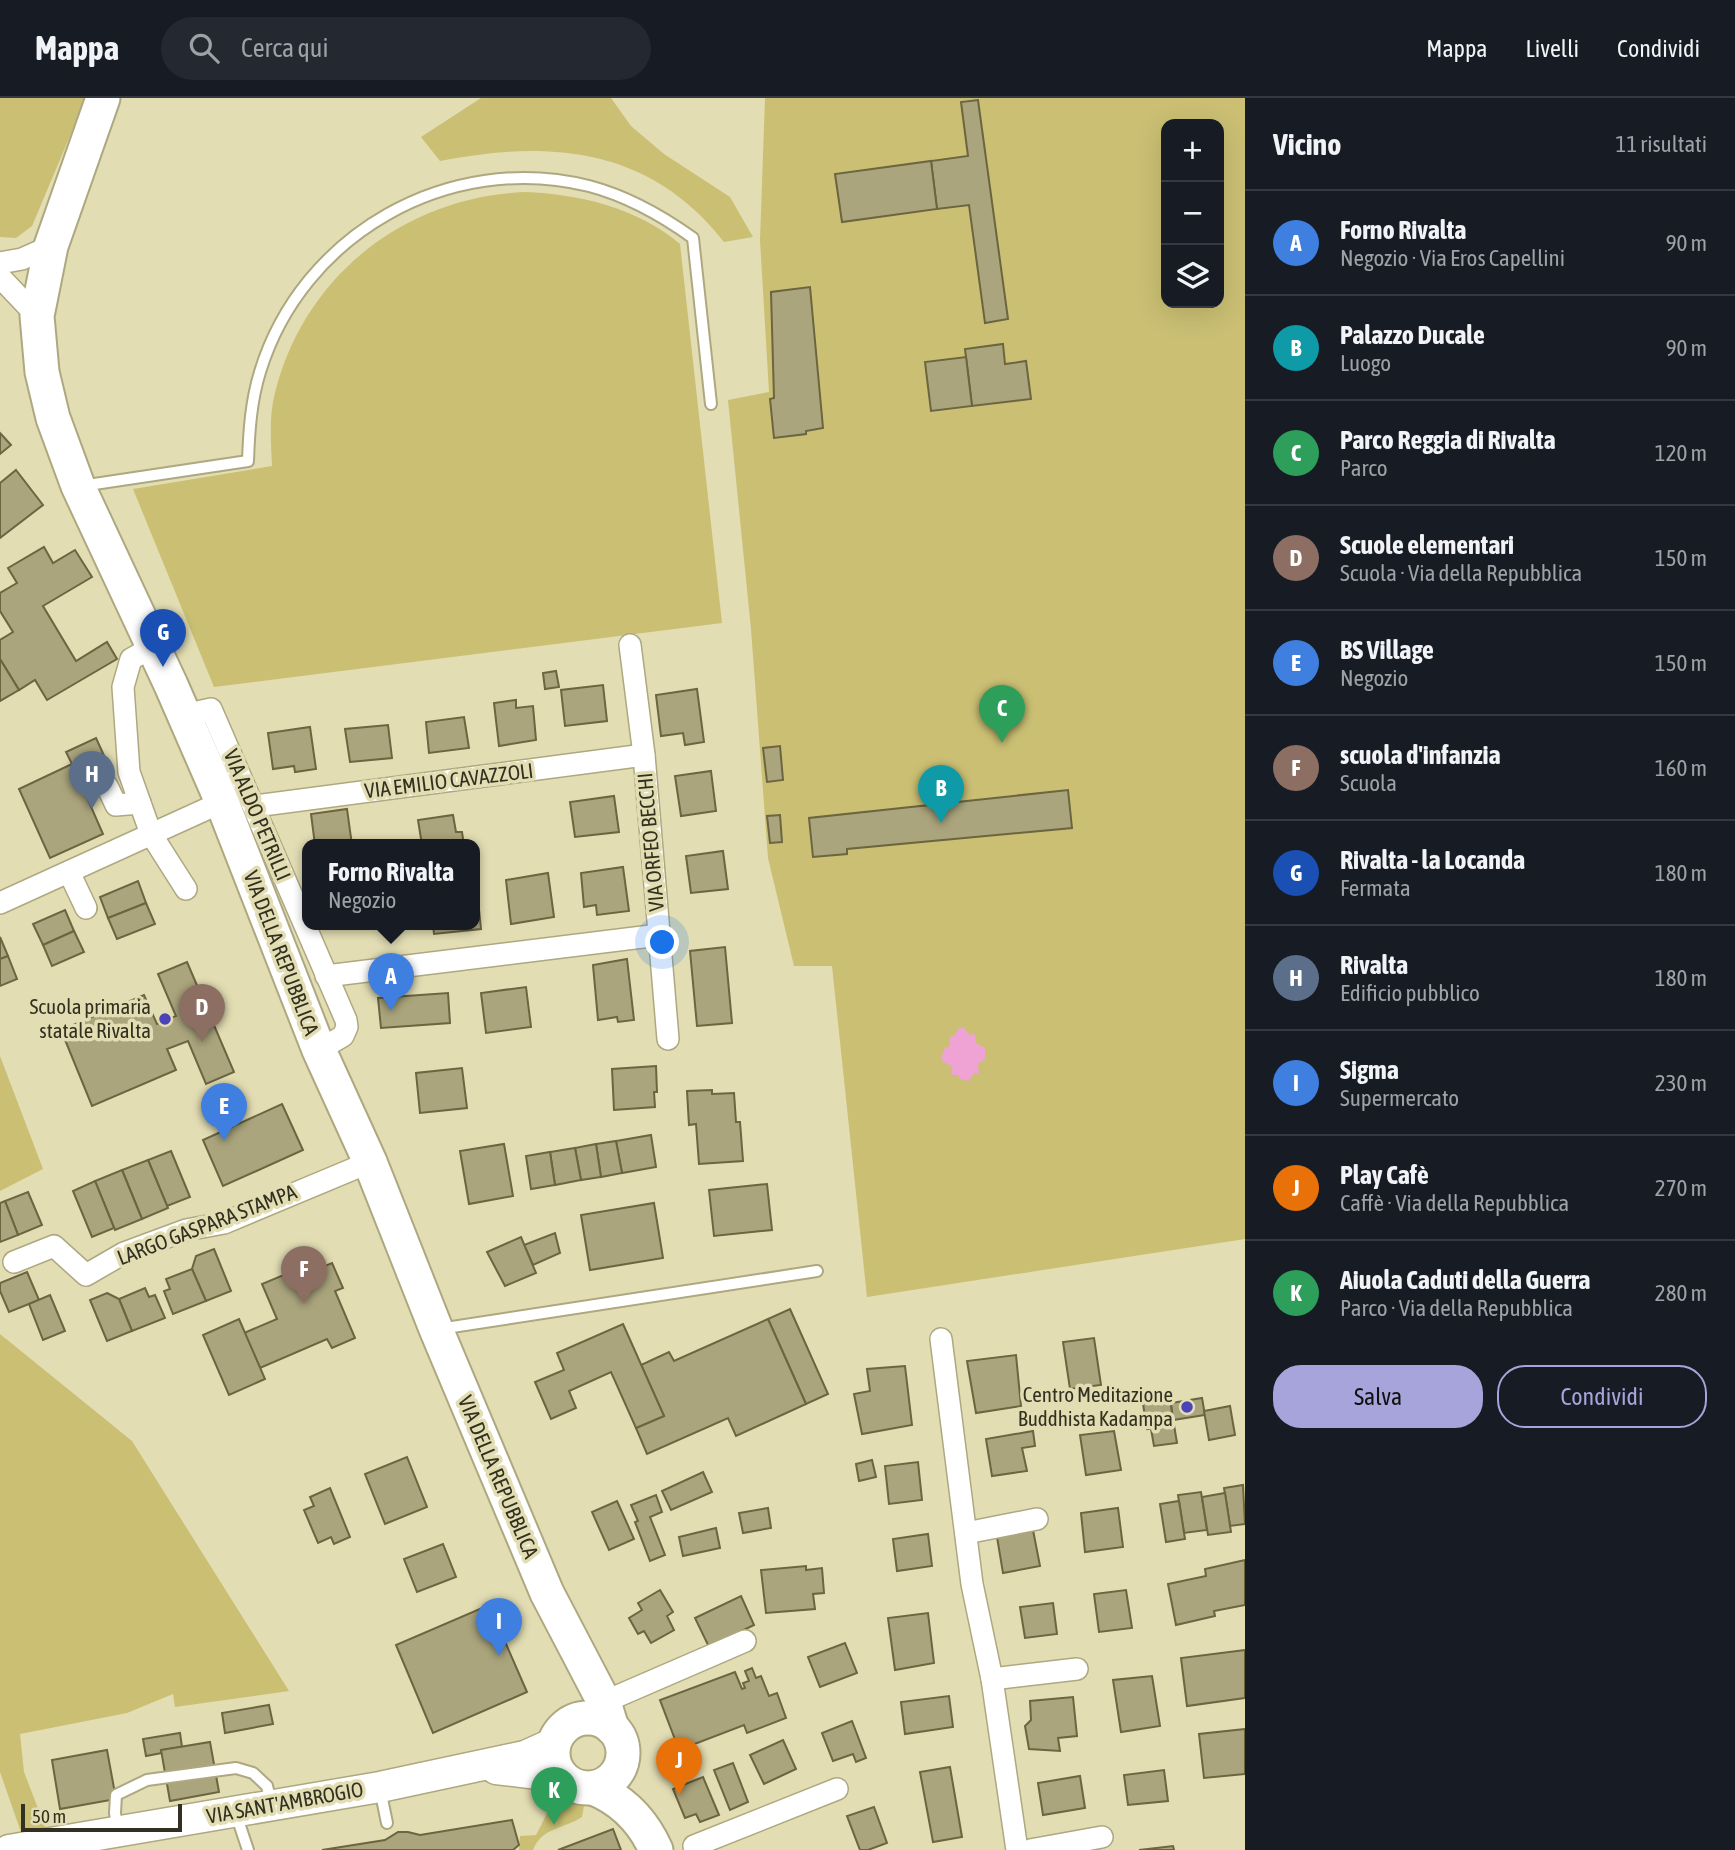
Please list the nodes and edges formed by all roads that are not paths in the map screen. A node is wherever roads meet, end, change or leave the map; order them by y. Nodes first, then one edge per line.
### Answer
1 (103, 98) edge
2 (51, 246) junction
3 (0, 263) edge
4 (0, 277) edge
5 (37, 316) junction
6 (711, 404) dead end
7 (78, 486) junction
8 (630, 645) dead end
9 (142, 653) junction
10 (184, 715) junction
11 (644, 755) junction
12 (107, 786) dead end
13 (222, 802) junction
14 (140, 803) junction
15 (255, 806) junction
16 (151, 834) junction
17 (69, 872) junction
18 (186, 889) dead end
19 (0, 903) edge
20 (86, 908) dead end
21 (302, 919) edge
22 (307, 930) edge
23 (659, 935) junction
24 (326, 976) junction
25 (668, 1039) dead end
26 (319, 1050) junction
27 (370, 1162) junction
28 (14, 1262) dead end
29 (817, 1271) dead end
30 (436, 1329) junction
31 (942, 1339) dead end
32 (1037, 1519) dead end
33 (967, 1533) junction
34 (745, 1641) dead end
35 (575, 1650) junction
36 (1077, 1669) dead end
37 (992, 1679) junction
38 (608, 1715) junction
39 (564, 1732) junction
40 (622, 1762) junction
41 (478, 1767) junction
42 (562, 1777) junction
43 (380, 1787) junction
44 (593, 1788) junction
45 (837, 1789) dead end
46 (272, 1805) junction
47 (235, 1811) junction
48 (387, 1823) dead end
49 (118, 1831) junction
50 (1102, 1838) dead end
51 (652, 1842) edge
52 (86, 1844) edge
53 (694, 1846) dead end
54 (9, 1850) edge
55 (248, 1850) edge
56 (1017, 1850) edge
57 (1030, 1850) edge

1 - 2 main road, VIA DELLA REPUBBLICA
2 - 3 street
2 - 5 main road, VIA DELLA REPUBBLICA
4 - 5 street
5 - 7 main road, VIA DELLA REPUBBLICA
6 - 7 lane
7 - 9 main road, VIA DELLA REPUBBLICA
8 - 11 street, VIA ORFEO BECCHI
9 - 10 main road, VIA DELLA REPUBBLICA
9 - 14 street
10 - 13 main road, VIA DELLA REPUBBLICA
10 - 15 street, VIA ALDO PETRILLI
11 - 15 street, VIA EMILIO CAVAZZOLI
11 - 23 street, VIA ORFEO BECCHI
12 - 14 street
13 - 16 street
13 - 26 main road, VIA DELLA REPUBBLICA
14 - 16 street
15 - 21 street, VIA ALDO PETRILLI
16 - 17 street
16 - 18 street
17 - 19 street
17 - 20 street
22 - 24 street, VIA ALDO PETRILLI
23 - 24 street
23 - 25 street, VIA ORFEO BECCHI
24 - 26 street, VIA ALDO PETRILLI
26 - 27 main road, VIA DELLA REPUBBLICA
27 - 28 street, LARGO GASPARA STAMPA
27 - 30 main road, VIA DELLA REPUBBLICA
29 - 30 lane
30 - 35 main road, VIA DELLA REPUBBLICA
31 - 33 street
32 - 33 street
33 - 37 street
34 - 38 street
35 - 38 main road, VIA DELLA REPUBBLICA
35 - 39 main road, VIA DELLA REPUBBLICA
36 - 37 street
37 - 56 street
38 - 39 main road
38 - 40 main road, VIA DELLA REPUBBLICA
39 - 41 main road, VIA SANT'AMBROGIO
39 - 42 main road, VIA DELLA REPUBBLICA
40 - 44 main road
40 - 51 main road, VIA DELLA REPUBBLICA
41 - 42 main road, VIA SANT'AMBROGIO
41 - 43 main road, VIA SANT'AMBROGIO
42 - 44 main road, VIA DELLA REPUBBLICA
43 - 46 main road, VIA SANT'AMBROGIO
43 - 48 lane
44 - 51 main road, VIA DELLA REPUBBLICA
45 - 53 street
46 - 47 main road, VIA SANT'AMBROGIO
46 - 49 lane
47 - 49 main road, VIA SANT'AMBROGIO
47 - 55 lane
49 - 52 main road, VIA SANT'AMBROGIO
50 - 57 street
52 - 54 main road, VIA SANT'AMBROGIO

